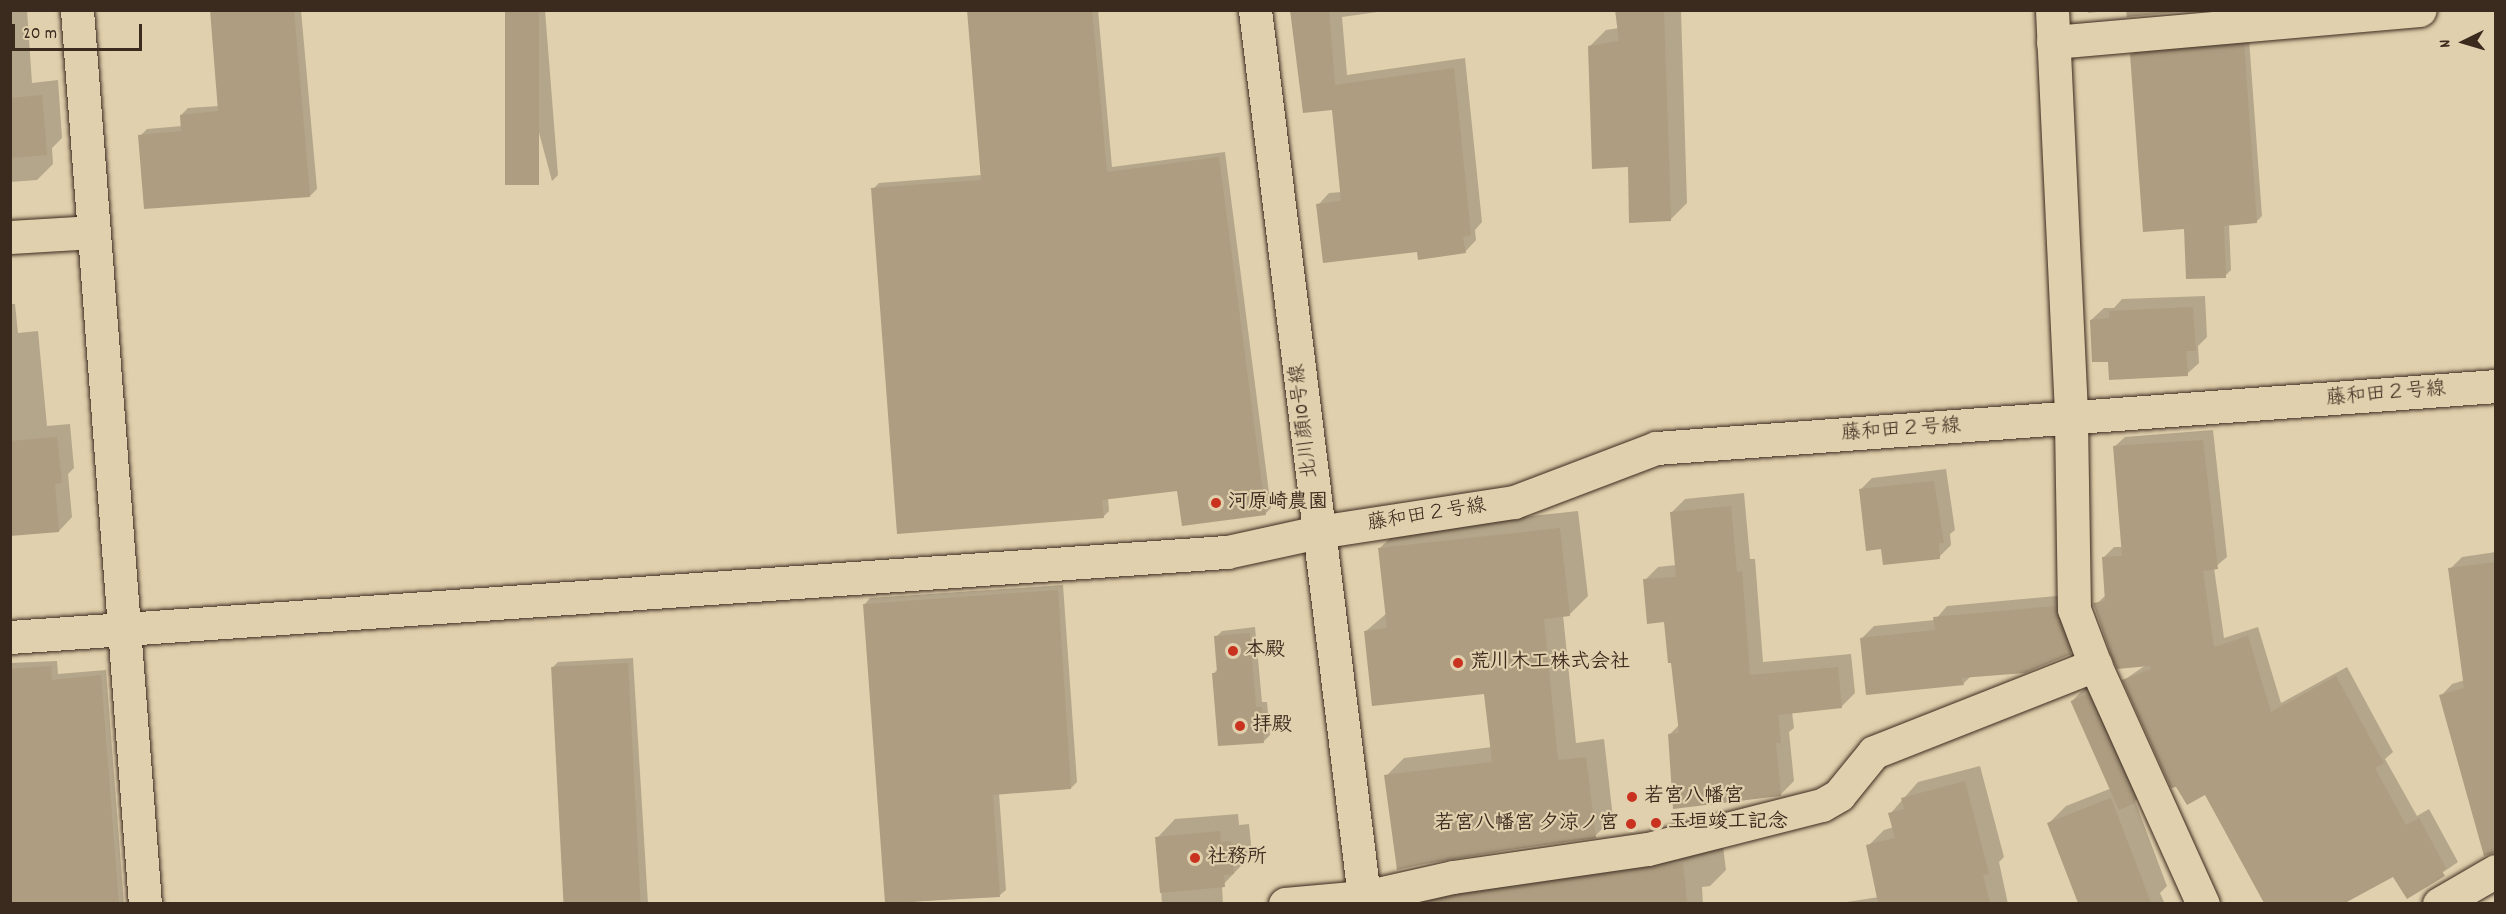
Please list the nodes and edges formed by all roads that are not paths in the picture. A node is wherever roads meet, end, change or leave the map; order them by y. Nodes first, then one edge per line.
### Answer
1 (77, 10) edge
2 (1255, 10) edge
3 (2420, 10) edge
4 (2053, 26) edge
5 (94, 232) junction
6 (10, 237) edge
7 (2496, 386) edge
8 (2071, 420) junction
9 (1318, 532) junction
10 (125, 631) junction
11 (10, 637) edge
12 (2095, 665) junction
13 (2496, 871) edge
14 (1364, 900) edge
15 (145, 903) edge
16 (1285, 903) edge
17 (2203, 903) edge
18 (2439, 903) edge

1 - 5 street
2 - 9 street, 北川顔10号線
3 - 4 street
4 - 8 street
5 - 6 street
5 - 10 street
7 - 8 street, 藤和田２号線
8 - 9 street, 藤和田２号線
8 - 12 street
9 - 10 street, 藤和田２号線
9 - 14 street, 北川顔10号線
10 - 11 street, 藤和田２号線
10 - 15 street
12 - 14 street
12 - 17 street
13 - 18 street
14 - 16 street

